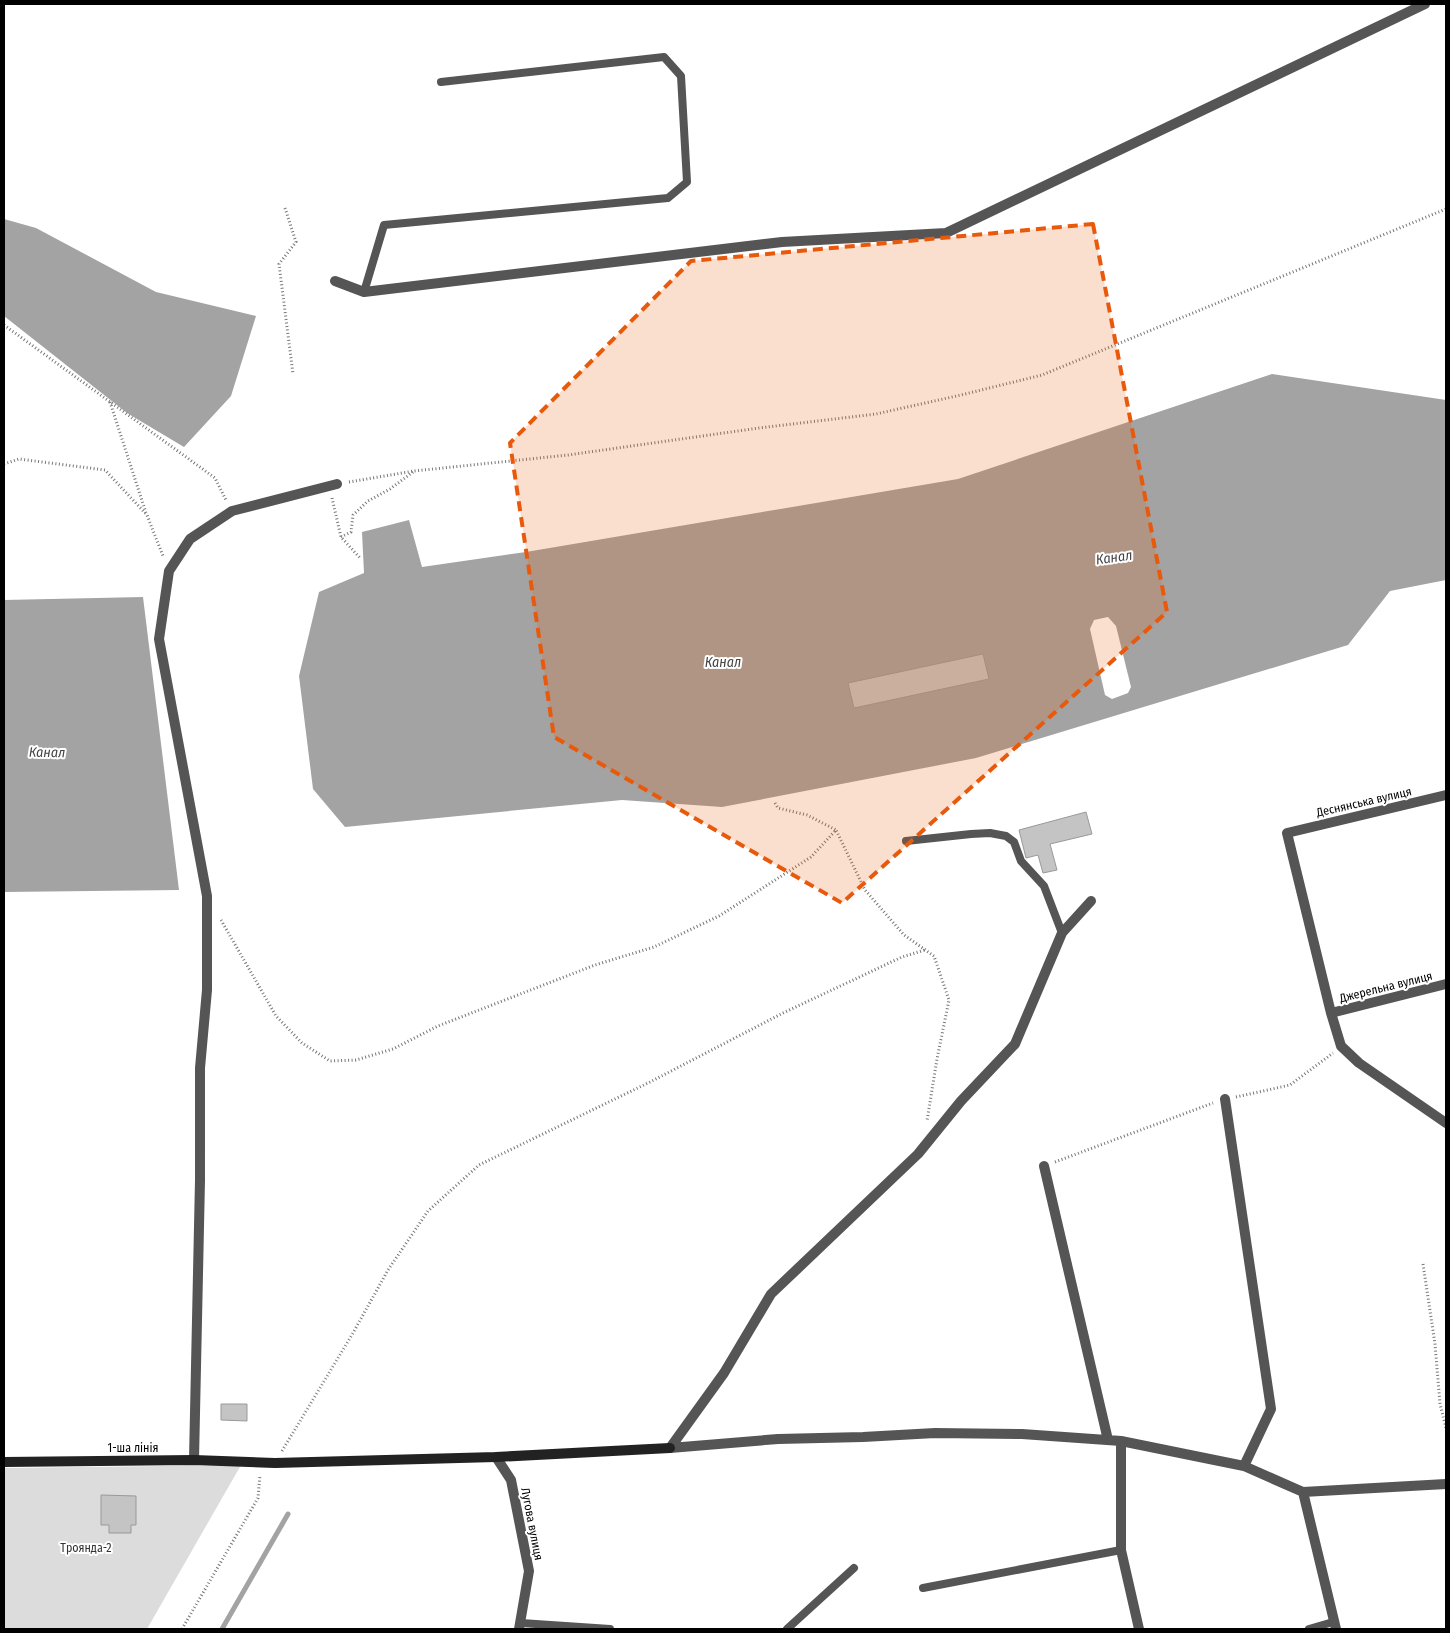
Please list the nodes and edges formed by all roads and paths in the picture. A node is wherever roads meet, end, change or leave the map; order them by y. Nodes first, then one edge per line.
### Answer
1 (1425, 4) edge
2 (441, 82) dead end
3 (285, 208) dead end
4 (1446, 209) edge
5 (335, 280) dead end
6 (364, 292) junction
7 (4, 325) edge
8 (293, 374) dead end
9 (110, 402) junction
10 (4, 464) edge
11 (414, 471) junction
12 (333, 484) junction
13 (232, 511) junction
14 (147, 516) junction
15 (341, 537) junction
16 (361, 559) dead end
17 (169, 571) junction
18 (1446, 795) edge
19 (774, 803) dead end
20 (836, 830) junction
21 (906, 841) dead end
22 (207, 896) junction
23 (1091, 901) dead end
24 (1062, 933) junction
25 (925, 950) junction
26 (1446, 984) edge
27 (1331, 1013) junction
28 (1341, 1046) junction
29 (1225, 1099) junction
30 (1446, 1123) edge
31 (927, 1142) junction
32 (1044, 1166) joint
33 (1423, 1264) dead end
34 (1446, 1428) edge
35 (1108, 1440) junction
36 (1121, 1441) junction
37 (670, 1448) junction
38 (496, 1457) junction
39 (194, 1460) junction
40 (4, 1462) edge
41 (275, 1462) junction
42 (262, 1463) junction
43 (1244, 1466) junction
44 (1446, 1484) edge
45 (1303, 1492) junction
46 (1121, 1550) junction
47 (854, 1568) dead end
48 (923, 1588) dead end
49 (520, 1626) edge
50 (1334, 1626) edge
51 (182, 1629) edge
52 (610, 1629) edge
53 (787, 1629) edge
54 (1139, 1629) edge
55 (1308, 1629) edge

1 - 6 street
2 - 6 lane
3 - 8 path
4 - 11 path
5 - 6 street
7 - 9 path
9 - 13 path
9 - 14 path
10 - 14 path
11 - 12 path
11 - 15 path
12 - 13 street
12 - 15 path
13 - 17 street
14 - 17 path
15 - 16 path
17 - 22 street
18 - 27 street, Деснянська вулиця
19 - 20 path
20 - 22 path
20 - 25 path
21 - 24 lane
22 - 39 street
23 - 24 street
24 - 31 street
25 - 31 path
25 - 41 path
26 - 27 street, Джерельна вулиця
27 - 28 street
28 - 29 path
28 - 30 street
29 - 32 path
29 - 43 street
31 - 37 street
32 - 35 street
33 - 34 path
35 - 36 street
35 - 37 street
36 - 43 street
36 - 46 street
37 - 38 street, 1-ша лінія
38 - 41 street, 1-ша лінія
38 - 49 street, Лугова вулиця
39 - 40 street, 1-ша лінія
39 - 42 street, 1-ша лінія
41 - 42 street, 1-ша лінія
42 - 51 path
43 - 45 street
44 - 45 street
45 - 50 street
46 - 48 lane
46 - 54 street
47 - 53 lane
49 - 52 lane
50 - 55 lane

